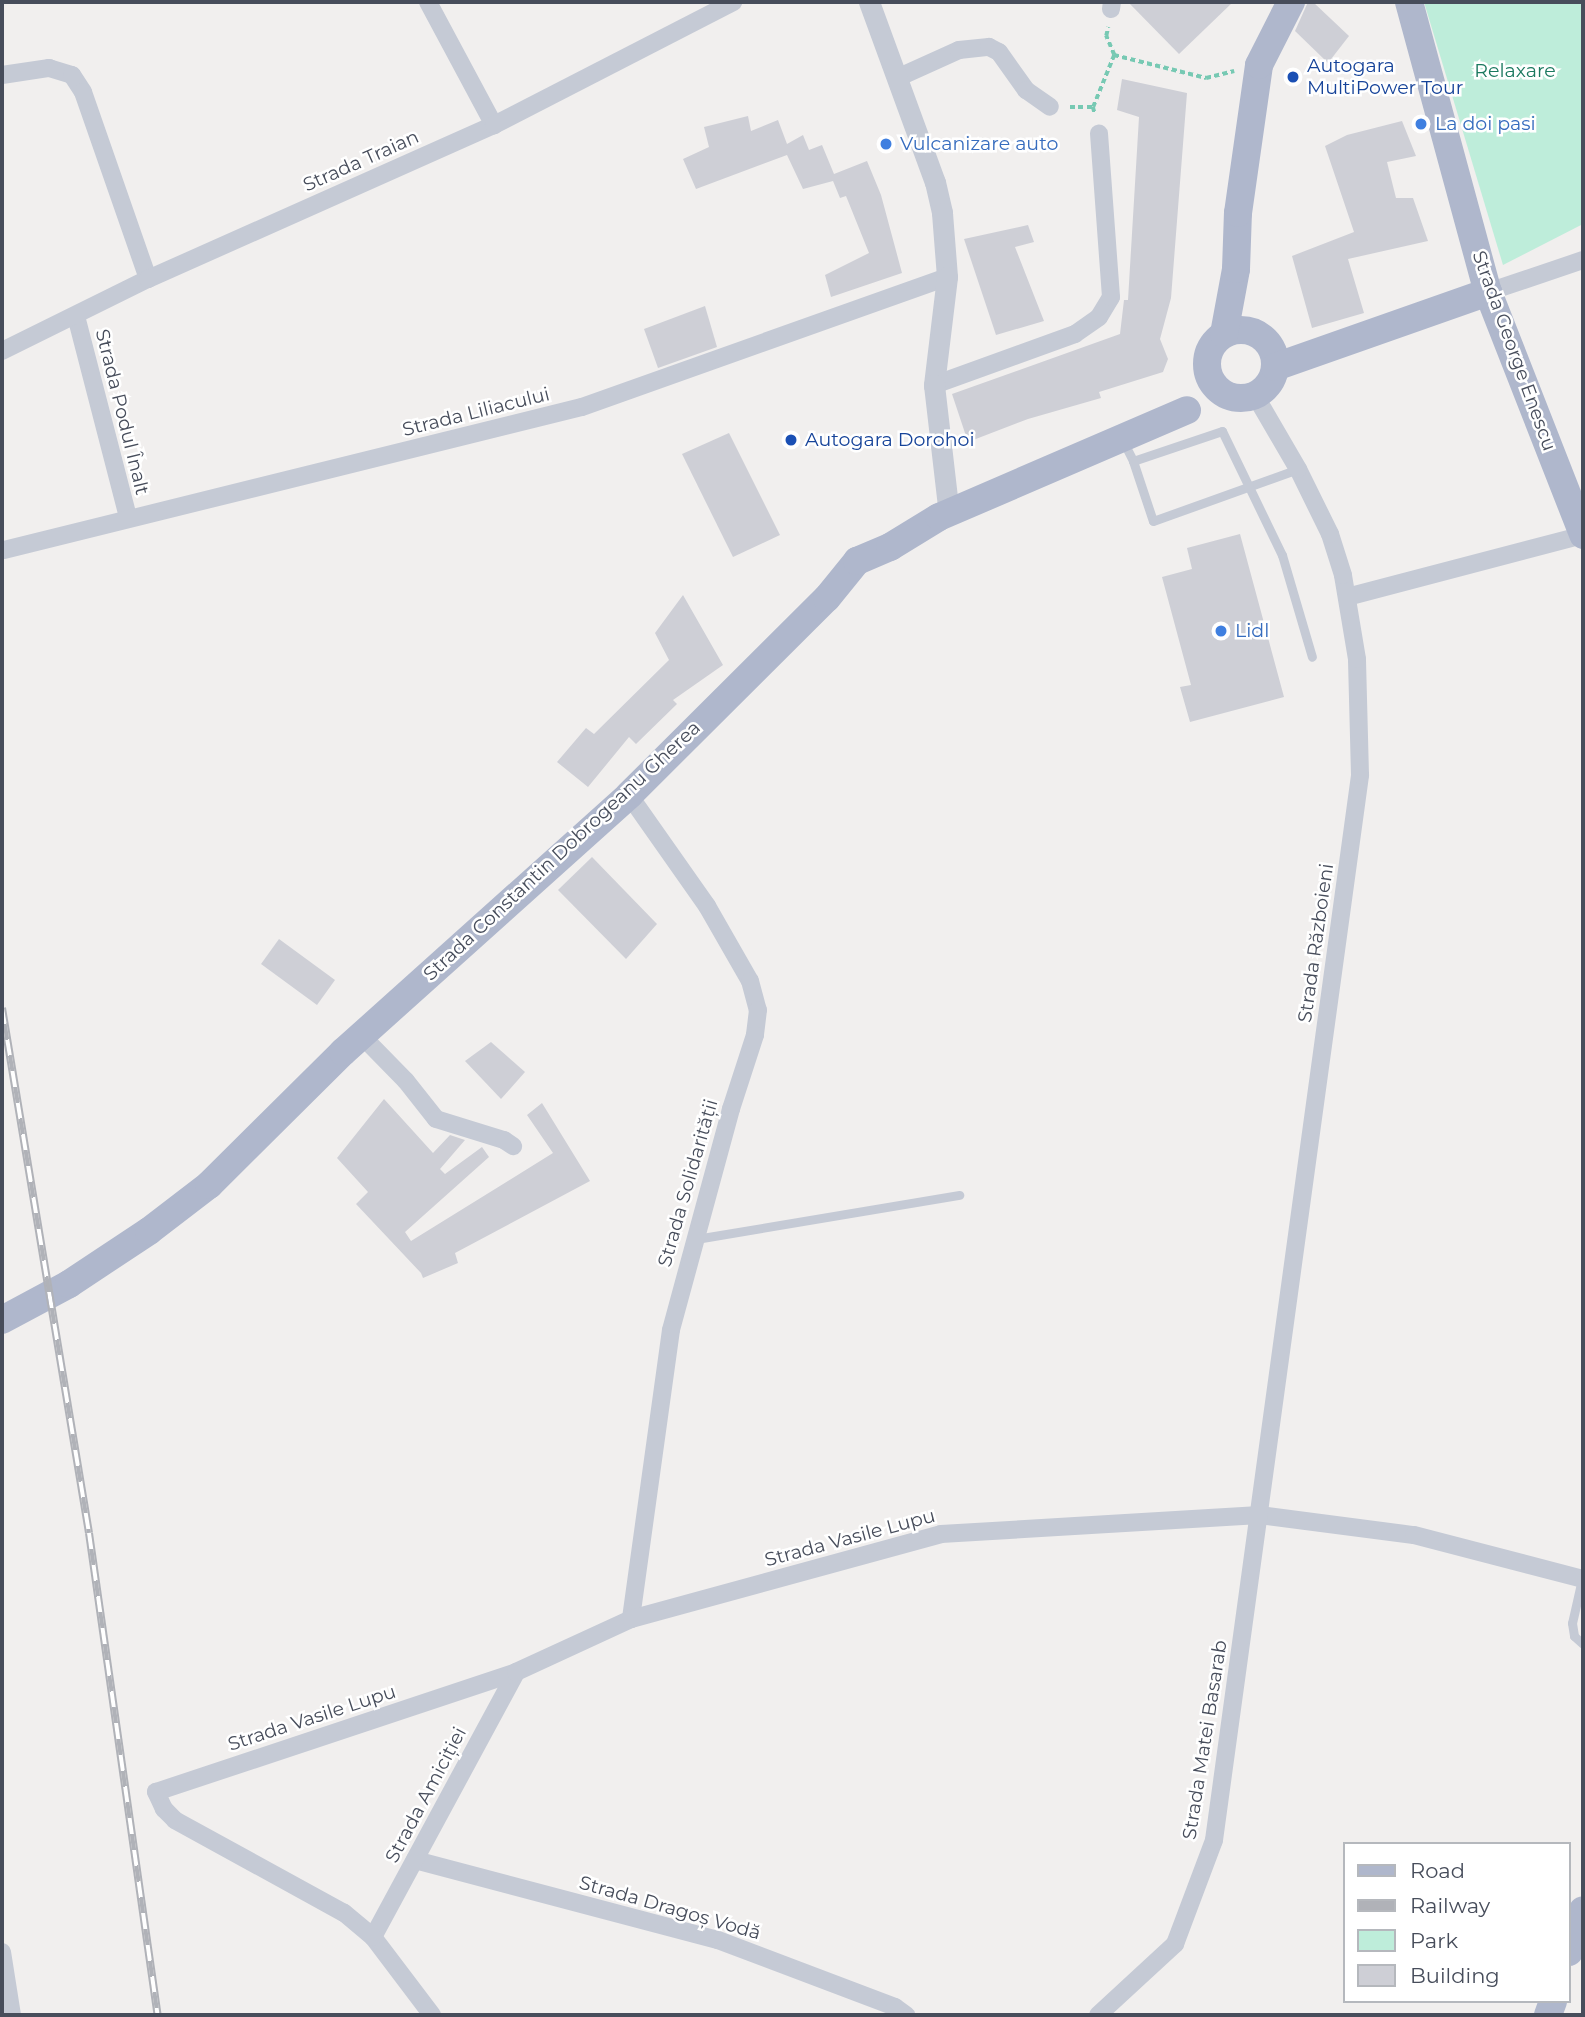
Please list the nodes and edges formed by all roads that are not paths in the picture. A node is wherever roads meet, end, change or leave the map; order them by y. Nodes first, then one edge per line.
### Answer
1 (428, 2) edge
2 (733, 2) edge
3 (869, 2) edge
4 (1291, 2) edge
5 (1409, 2) edge
6 (2, 75) edge
7 (897, 78) junction
8 (1050, 107) road end
9 (494, 125) junction
10 (1099, 134) road end
11 (1583, 260) edge
12 (1236, 269) junction
13 (947, 277) junction
14 (148, 279) junction
15 (1488, 292) junction
16 (76, 316) junction
17 (1253, 332) junction
18 (1224, 334) junction
19 (2, 351) edge
20 (1206, 362) junction
21 (1275, 367) junction
22 (934, 384) junction
23 (1225, 395) junction
24 (1255, 395) junction
25 (1186, 410) junction
26 (1128, 450) junction
27 (1298, 469) junction
28 (1251, 488) junction
29 (950, 514) junction
30 (128, 517) junction
31 (1583, 535) edge
32 (4, 550) dead end
33 (1347, 597) junction
34 (1312, 657) dead end
35 (629, 795) junction
36 (361, 1035) junction
37 (513, 1146) dead end
38 (959, 1195) dead end
39 (694, 1239) junction
40 (2, 1320) edge
41 (1259, 1515) junction
42 (1583, 1579) edge
43 (631, 1619) junction
44 (1583, 1644) edge
45 (516, 1672) junction
46 (415, 1860) junction
47 (1583, 1914) edge
48 (373, 1937) junction
49 (1571, 1947) edge
50 (2, 1952) edge
51 (12, 2015) edge
52 (432, 2015) edge
53 (906, 2015) edge
54 (1098, 2015) edge

1 - 9 street
2 - 9 street, Strada Traian
3 - 7 street
4 - 12 main road
5 - 15 main road, Strada George Enescu
6 - 14 street
7 - 8 street
7 - 13 street
9 - 14 street, Strada Traian
10 - 22 street
11 - 15 street
12 - 17 main road
12 - 18 main road
13 - 22 street
13 - 30 street, Strada Liliacului
14 - 16 street, Strada Traian
15 - 21 main road
15 - 31 main road, Strada George Enescu
16 - 19 street, Strada Traian
16 - 30 street, Strada Podul Înalt
17 - 18 main road
17 - 21 main road
18 - 20 main road
20 - 23 main road
20 - 25 main road
21 - 24 main road
22 - 29 street
23 - 24 main road
23 - 25 main road, Strada Constantin Dobrogeanu Gherea
24 - 27 street, Strada Războieni
25 - 26 main road, Strada Constantin Dobrogeanu Gherea
26 - 28 lane
26 - 28 lane
26 - 29 main road, Strada Constantin Dobrogeanu Gherea
27 - 28 lane
27 - 33 street, Strada Războieni
28 - 34 lane
29 - 35 main road, Strada Constantin Dobrogeanu Gherea
30 - 32 street, Strada Liliacului
31 - 33 street
33 - 41 street, Strada Războieni
35 - 36 main road, Strada Constantin Dobrogeanu Gherea
35 - 39 street, Strada Solidarității
36 - 37 street
36 - 40 main road, Strada Constantin Dobrogeanu Gherea
38 - 39 lane
39 - 43 street, Strada Solidarității
41 - 42 street, Strada Vasile Lupu
41 - 43 street, Strada Vasile Lupu
41 - 54 street, Strada Matei Basarab
42 - 44 lane
43 - 45 street, Strada Vasile Lupu
45 - 46 street, Strada Amiciției
45 - 48 street, Strada Vasile Lupu
46 - 48 street, Strada Amiciției
46 - 53 street, Strada Dragoș Vodă
47 - 49 main road
48 - 52 street
50 - 51 street

